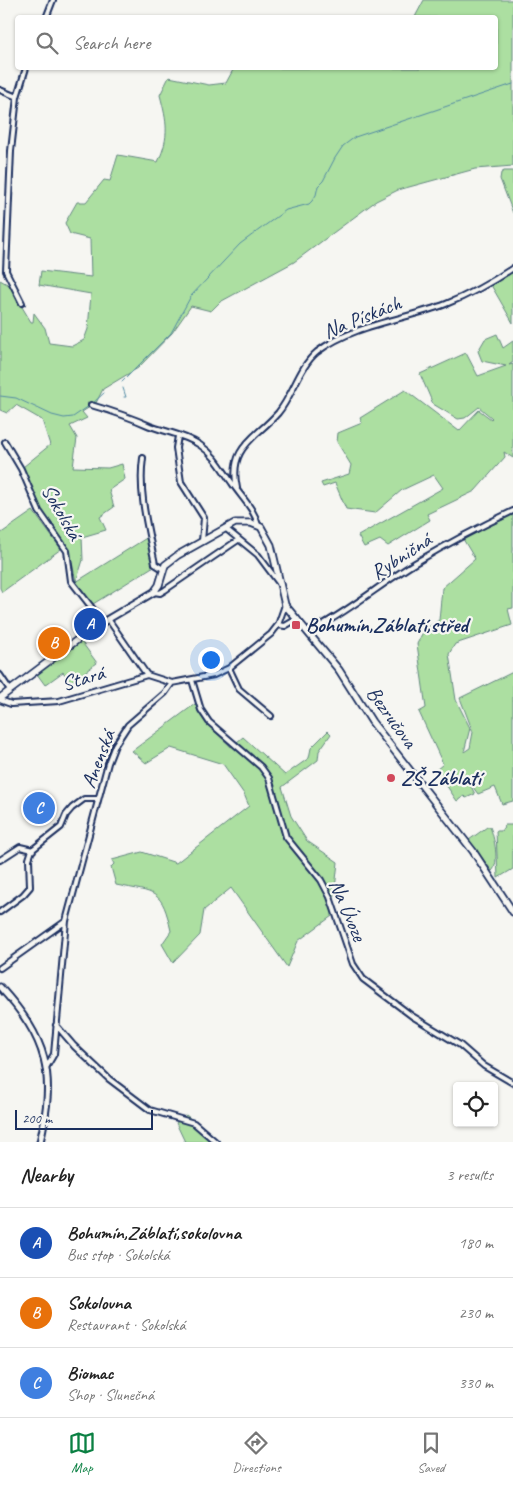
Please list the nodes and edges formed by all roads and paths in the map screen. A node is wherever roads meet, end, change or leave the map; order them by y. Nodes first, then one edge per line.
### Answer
1 (54, 0) edge
2 (47, 15) edge
3 (25, 70) edge
4 (0, 90) edge
5 (17, 97) junction
6 (513, 268) edge
7 (22, 302) dead end
8 (91, 405) dead end
9 (178, 436) junction
10 (5, 442) dead end
11 (143, 458) dead end
12 (237, 488) junction
13 (513, 511) edge
14 (258, 525) junction
15 (225, 528) junction
16 (238, 540) junction
17 (202, 541) junction
18 (164, 569) junction
19 (281, 585) junction
20 (154, 592) junction
21 (285, 605) junction
22 (297, 619) junction
23 (106, 621) junction
24 (278, 625) junction
25 (309, 632) junction
26 (229, 668) junction
27 (0, 675) edge
28 (147, 675) junction
29 (192, 680) junction
30 (172, 683) junction
31 (10, 690) junction
32 (0, 699) edge
33 (271, 716) dead end
34 (98, 799) junction
35 (32, 850) junction
36 (0, 860) edge
37 (0, 912) edge
38 (513, 912) edge
39 (66, 921) junction
40 (0, 968) edge
41 (0, 987) edge
42 (56, 1025) junction
43 (47, 1066) junction
44 (513, 1084) edge
45 (40, 1142) edge
46 (216, 1142) edge

1 - 2 street
3 - 5 street
4 - 5 street
5 - 7 street
6 - 12 street, Na Pískách
8 - 9 street
9 - 12 street
9 - 17 street
10 - 23 street, Sokolská
11 - 18 street
12 - 14 street
13 - 25 street, Rybničná
14 - 15 main road
14 - 19 main road, Bezručova
15 - 16 street
15 - 17 main road
16 - 19 street
16 - 20 street
17 - 18 main road
18 - 20 main road
19 - 21 main road, Bezručova
20 - 23 main road
21 - 22 main road, Bezručova
21 - 24 street
22 - 24 street
22 - 25 main road, Bezručova
23 - 28 street, Sokolská
23 - 31 main road
24 - 26 street
25 - 38 main road, Bezručova
26 - 29 street
26 - 33 street
27 - 31 street
28 - 30 street
28 - 32 street, Stará
29 - 30 street
29 - 44 street, Na Úvoze
30 - 34 street, Anenská
31 - 32 main road
34 - 35 street
34 - 39 street, Anenská
35 - 36 street
35 - 37 street
39 - 40 street
39 - 42 street, Anenská
41 - 43 street
42 - 43 street, Anenská
42 - 46 street
43 - 45 street

